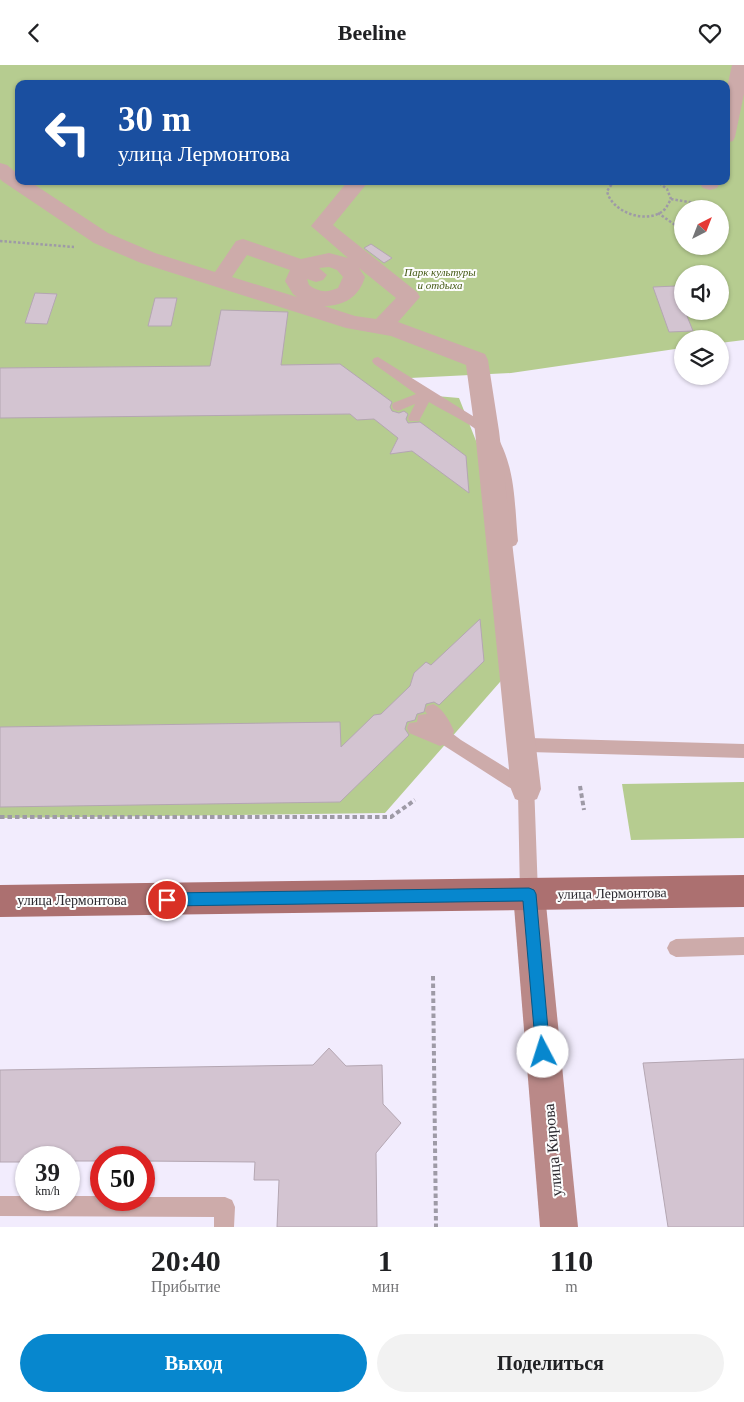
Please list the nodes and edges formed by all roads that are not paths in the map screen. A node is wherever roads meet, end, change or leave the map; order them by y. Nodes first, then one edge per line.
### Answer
1 (740, 65) edge
2 (732, 88) edge
3 (730, 104) edge
4 (0, 169) edge
5 (15, 181) edge
6 (21, 185) edge
7 (356, 185) edge
8 (322, 279) junction
9 (219, 281) junction
10 (346, 321) junction
11 (381, 327) junction
12 (378, 361) dead end
13 (427, 395) junction
14 (487, 431) junction
15 (455, 745) junction
16 (529, 745) junction
17 (744, 751) edge
18 (526, 789) junction
19 (744, 891) edge
20 (529, 894) junction
21 (0, 901) edge
22 (744, 946) edge
23 (676, 948) dead end
24 (0, 1207) edge
25 (224, 1227) edge
26 (559, 1227) edge

1 - 2 street
2 - 3 street
4 - 5 street
6 - 9 street
7 - 11 street
8 - 8 street
8 - 9 street
8 - 10 street
9 - 10 street
10 - 11 street
11 - 14 street
12 - 13 lane
13 - 13 lane
13 - 14 lane
14 - 16 lane
14 - 18 street
15 - 15 lane
15 - 18 lane
16 - 17 lane
16 - 18 lane
18 - 20 lane
19 - 20 main road, улица Лермонтова
20 - 21 main road, улица Лермонтова
20 - 26 main road, улица Кирова
22 - 23 lane
24 - 25 lane

